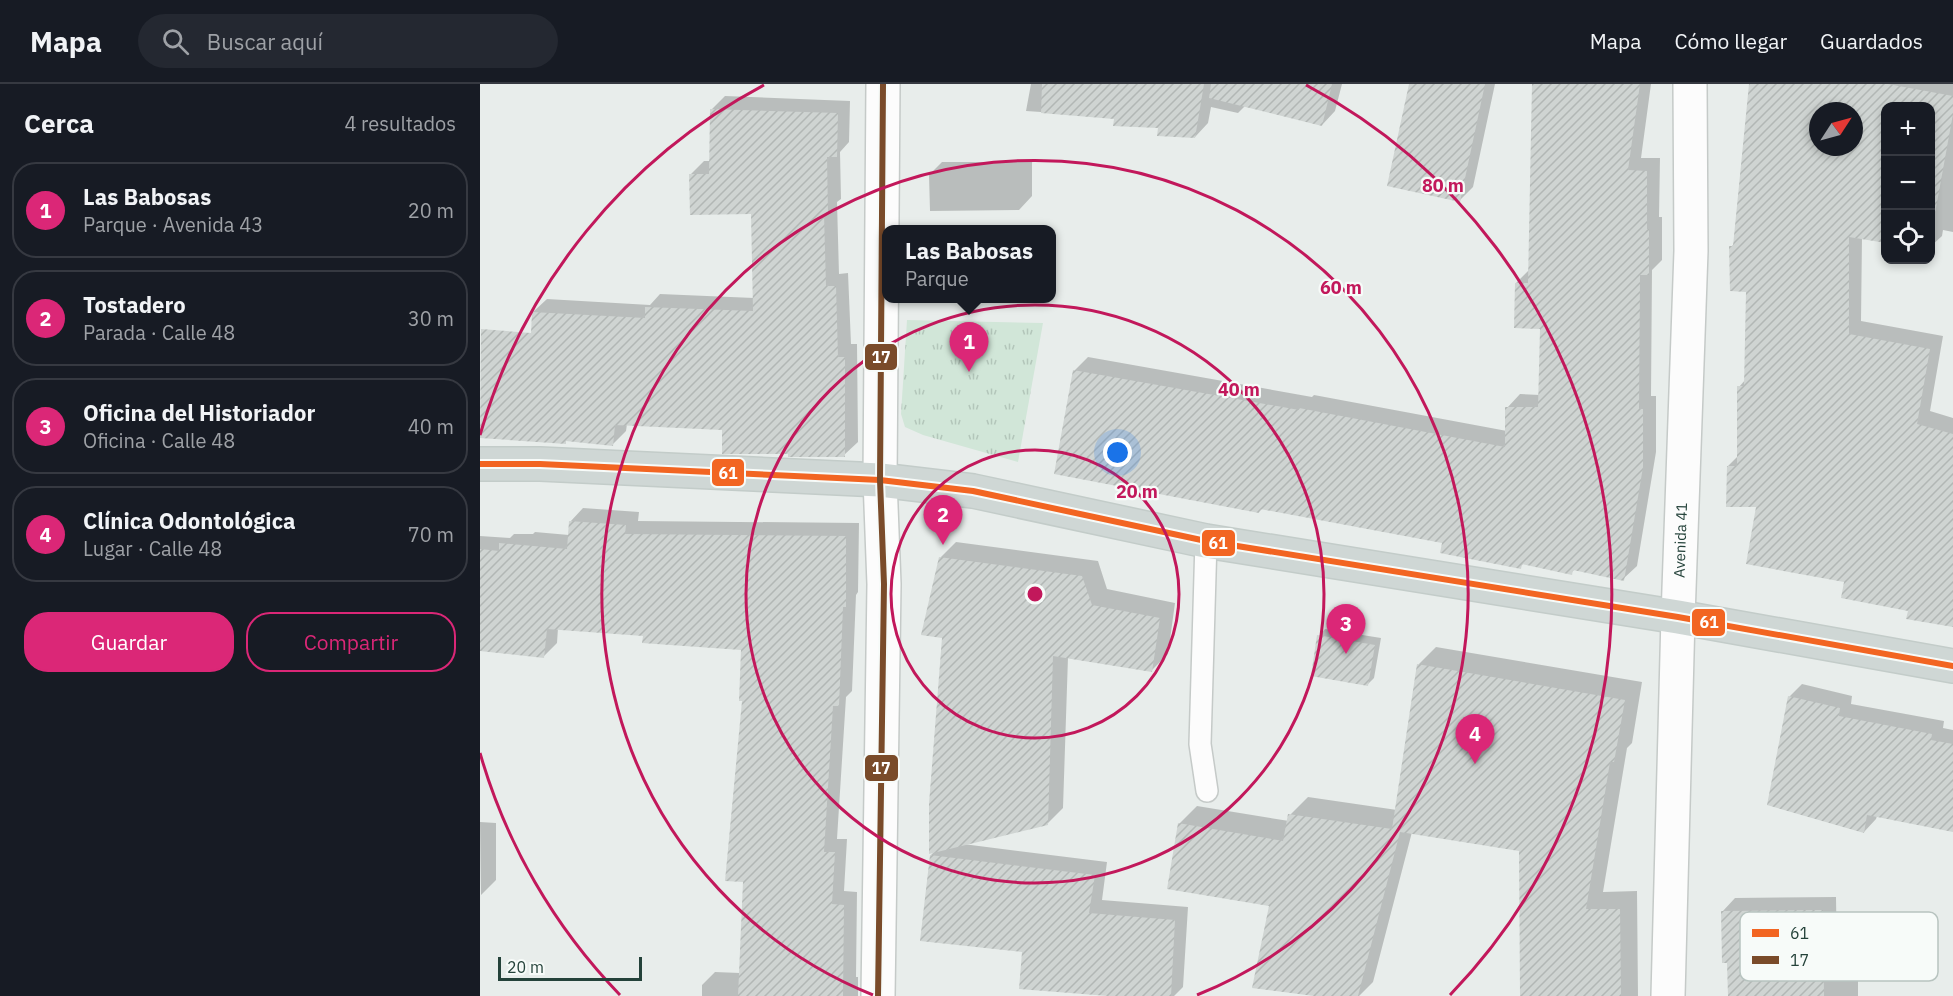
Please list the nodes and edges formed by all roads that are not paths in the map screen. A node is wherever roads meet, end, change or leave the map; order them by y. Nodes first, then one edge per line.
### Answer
1 (883, 84) edge
2 (1689, 84) edge
3 (480, 464) edge
4 (880, 480) junction
5 (1206, 541) junction
6 (1678, 617) junction
7 (1953, 666) edge
8 (1207, 791) dead end
9 (878, 996) edge
10 (1668, 996) edge

1 - 4 street
2 - 6 street, Avenida 41
3 - 4 main road
4 - 5 main road
4 - 9 street
5 - 6 main road
5 - 8 lane
6 - 7 main road
6 - 10 street, Avenida 41

